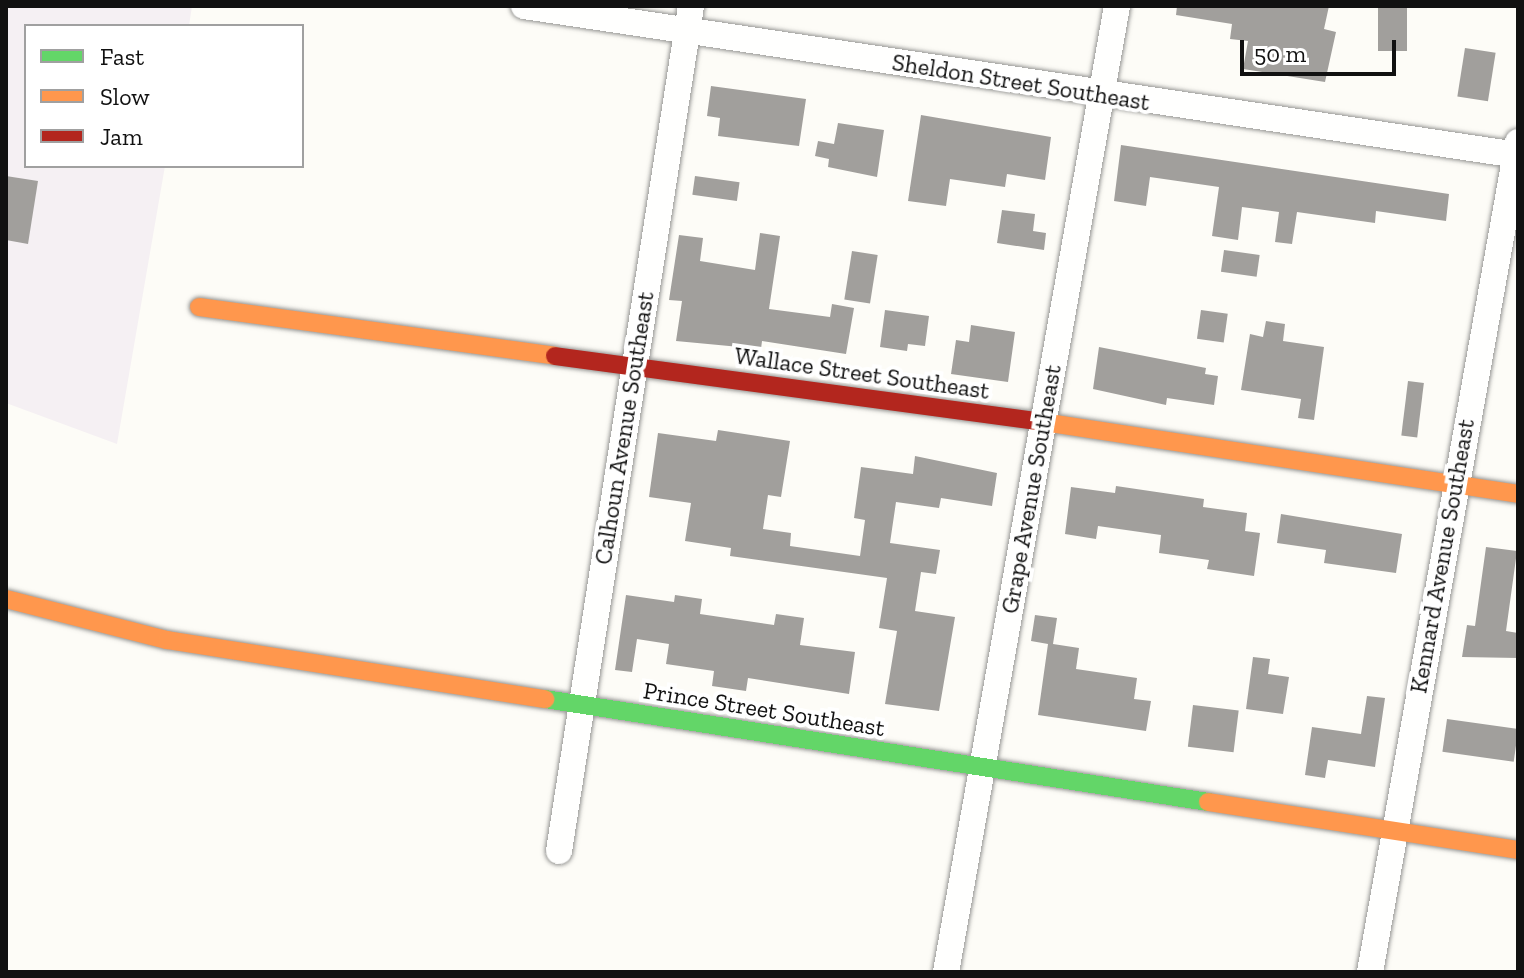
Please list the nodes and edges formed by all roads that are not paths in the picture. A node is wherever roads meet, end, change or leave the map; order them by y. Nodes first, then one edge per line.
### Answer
1 (524, 6) edge
2 (1117, 6) edge
3 (689, 19) edge
4 (1101, 95) junction
5 (1517, 150) edge
6 (199, 307) dead end
7 (634, 366) junction
8 (1042, 422) junction
9 (1455, 484) junction
10 (1518, 494) edge
11 (7, 605) edge
12 (580, 706) junction
13 (983, 767) junction
14 (1391, 832) junction
15 (1518, 850) edge
16 (559, 851) dead end
17 (946, 972) edge
18 (1370, 972) edge

1 - 3 street, Sheldon Street Southeast
2 - 4 street, Grape Avenue Southeast
3 - 4 street, Sheldon Street Southeast
3 - 7 street, Calhoun Avenue Southeast
4 - 5 street, Sheldon Street Southeast
4 - 8 street, Grape Avenue Southeast
5 - 9 street, Kennard Avenue Southeast
6 - 7 street, Wallace Street Southeast
7 - 8 street, Wallace Street Southeast
7 - 12 street, Calhoun Avenue Southeast
8 - 9 street, Wallace Street Southeast
8 - 13 street, Grape Avenue Southeast
9 - 10 street, Wallace Street Southeast
9 - 14 street, Kennard Avenue Southeast
11 - 12 street, Prince Street Southeast
12 - 13 street, Prince Street Southeast
12 - 16 street, Calhoun Avenue Southeast
13 - 14 street, Prince Street Southeast
13 - 17 street, Grape Avenue Southeast
14 - 15 street, Prince Street Southeast
14 - 18 street, Kennard Avenue Southeast

